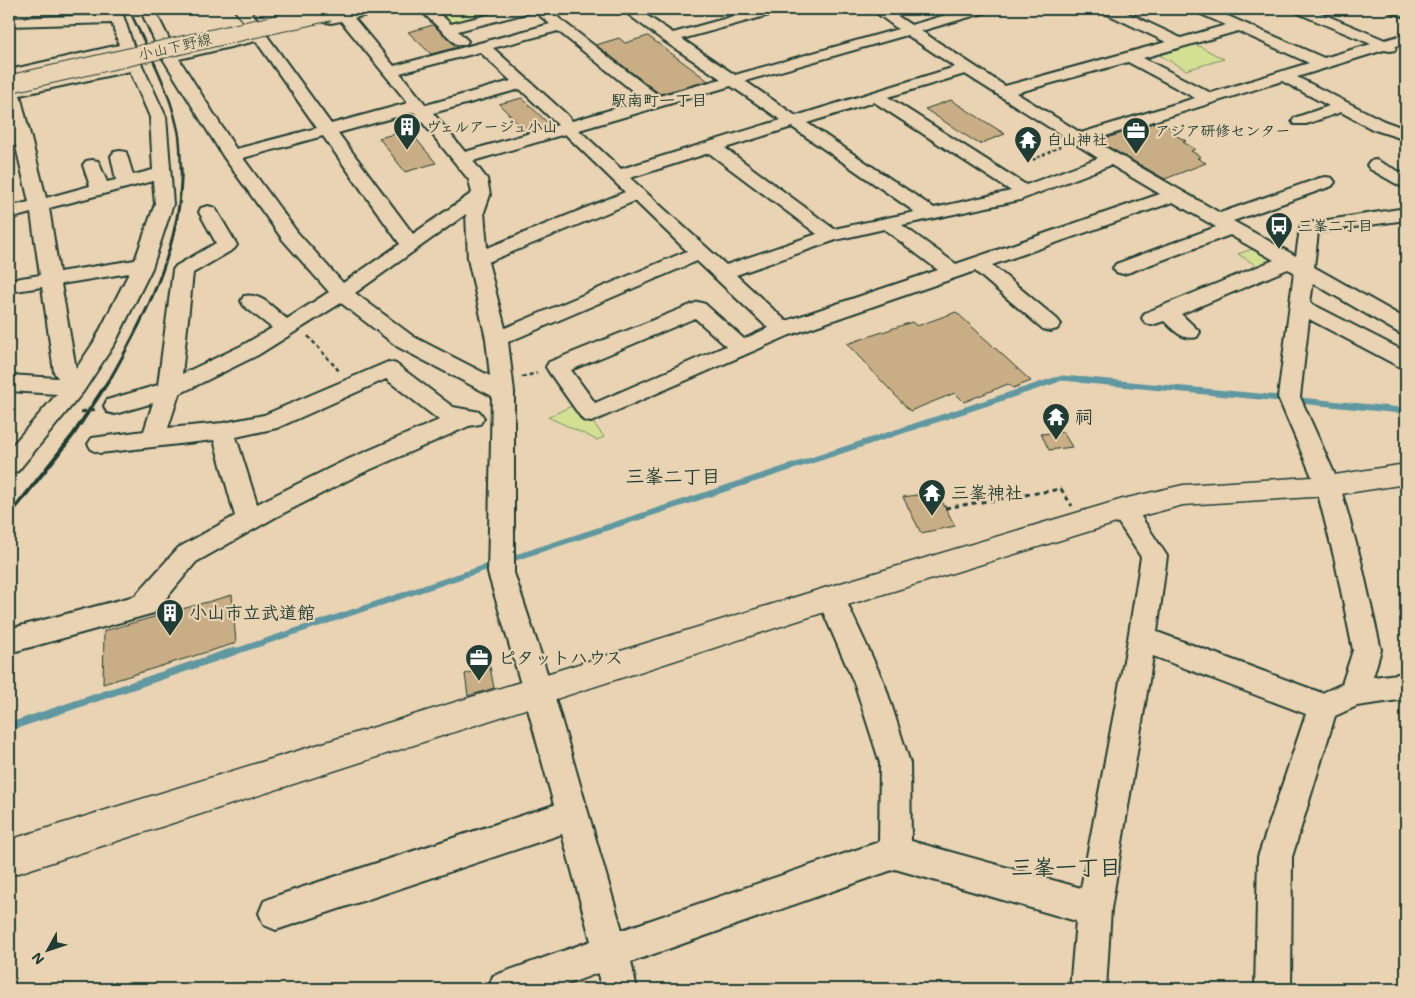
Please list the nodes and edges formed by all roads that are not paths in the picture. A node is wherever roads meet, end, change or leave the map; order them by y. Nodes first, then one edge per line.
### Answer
1 (147, 9) edge
2 (241, 9) edge
3 (310, 9) edge
4 (374, 9) edge
5 (426, 9) edge
6 (528, 9) edge
7 (539, 9) edge
8 (628, 9) edge
9 (728, 9) edge
10 (775, 9) edge
11 (878, 9) edge
12 (982, 9) edge
13 (1108, 9) edge
14 (1201, 9) edge
15 (1300, 9) edge
16 (1395, 9) edge
17 (339, 12) edge
18 (1406, 13) edge
19 (116, 14) edge
20 (743, 18) junction
21 (9, 22) edge
22 (560, 26) junction
23 (1240, 26) junction
24 (256, 29) junction
25 (448, 29) junction
26 (910, 29) junction
27 (670, 38) junction
28 (1406, 38) edge
29 (1180, 43) junction
30 (1386, 45) junction
31 (127, 48) junction
32 (476, 48) junction
33 (166, 49) junction
34 (1406, 54) edge
35 (1130, 57) junction
36 (1324, 64) junction
37 (135, 65) junction
38 (967, 68) junction
39 (391, 71) junction
40 (1284, 76) junction
41 (734, 80) junction
42 (522, 83) junction
43 (9, 86) edge
44 (1003, 92) junction
45 (875, 96) junction
46 (1210, 99) junction
47 (656, 102) junction
48 (1343, 106) junction
49 (420, 108) junction
50 (794, 121) junction
51 (1300, 121) dead end
52 (568, 128) junction
53 (328, 130) junction
54 (1406, 135) edge
55 (1078, 139) junction
56 (712, 147) junction
57 (120, 156) dead end
58 (232, 156) junction
59 (461, 159) junction
60 (1112, 159) junction
61 (92, 165) dead end
62 (1376, 165) dead end
63 (162, 172) junction
64 (618, 176) junction
65 (125, 182) junction
66 (1326, 182) dead end
67 (1406, 182) edge
68 (100, 189) junction
69 (1025, 192) junction
70 (637, 194) junction
71 (481, 195) junction
72 (1174, 195) junction
73 (39, 205) junction
74 (208, 212) dead end
75 (9, 213) edge
76 (931, 214) junction
77 (1406, 214) edge
78 (887, 223) junction
79 (1225, 224) junction
80 (831, 235) junction
81 (410, 244) junction
82 (699, 254) junction
83 (478, 260) junction
84 (978, 263) junction
85 (143, 265) junction
86 (1296, 265) junction
87 (1124, 268) dead end
88 (952, 271) junction
89 (723, 273) junction
90 (49, 279) junction
91 (9, 286) edge
92 (340, 292) junction
93 (251, 301) dead end
94 (1299, 306) junction
95 (1050, 324) dead end
96 (290, 325) junction
97 (1404, 326) edge
98 (783, 330) junction
99 (1189, 332) dead end
100 (497, 339) junction
101 (741, 348) junction
102 (1406, 361) edge
103 (9, 383) edge
104 (75, 387) junction
105 (502, 387) junction
106 (169, 389) junction
107 (115, 406) dead end
108 (468, 417) junction
109 (502, 427) junction
110 (223, 431) junction
111 (153, 439) junction
112 (100, 444) dead end
113 (9, 465) edge
114 (1406, 474) edge
115 (1328, 486) junction
116 (1123, 510) junction
117 (249, 520) junction
118 (831, 598) junction
119 (1142, 639) junction
120 (9, 641) edge
121 (1406, 686) edge
122 (538, 692) junction
123 (1354, 693) junction
124 (1323, 707) junction
125 (572, 814) junction
126 (895, 853) junction
127 (9, 858) edge
128 (1094, 909) junction
129 (276, 913) dead end
130 (611, 951) junction
131 (506, 989) edge
132 (619, 989) edge
133 (1088, 989) edge
134 (1273, 989) edge

1 - 33 street
2 - 24 street
3 - 24 street
4 - 17 street
5 - 25 street
6 - 25 street
7 - 22 street
8 - 27 street
9 - 20 street
10 - 20 street
11 - 26 street
12 - 26 street
13 - 29 street
14 - 23 street
15 - 30 street
16 - 18 street
17 - 24 street
17 - 39 street
17 - 43 street, 小山下野線, bridge
19 - 21 street
19 - 31 street
20 - 27 street
22 - 32 street
22 - 47 street
23 - 29 street
23 - 36 street
24 - 33 street
24 - 53 street
25 - 32 street
26 - 38 street
26 - 41 street
27 - 41 street
28 - 30 street
29 - 35 street
30 - 34 street
30 - 36 street
31 - 37 street
31 - 43 street
32 - 39 street
32 - 42 street
33 - 58 street
35 - 44 street
35 - 46 street
36 - 40 street
37 - 43 street
37 - 63 street
38 - 44 street
38 - 45 street
39 - 49 street
40 - 46 street
40 - 48 street
41 - 47 street
41 - 50 street
42 - 49 street
42 - 52 street
43 - 73 street
44 - 55 street
45 - 50 street
45 - 69 street
46 - 55 street
47 - 52 street
48 - 51 street
48 - 54 street
49 - 53 street
49 - 59 street
50 - 56 street
50 - 76 street
52 - 59 street
52 - 64 street
53 - 58 street
53 - 81 street
55 - 60 street
56 - 64 street
56 - 80 street
57 - 65 street
58 - 92 street
59 - 71 street
60 - 69 street
60 - 72 street
61 - 68 street
62 - 67 street
63 - 65 street
63 - 85 street
64 - 70 street
65 - 68 street
66 - 79 street
68 - 73 street
69 - 76 street
70 - 82 street
70 - 83 street
71 - 81 street
71 - 83 street
72 - 79 street
72 - 84 street
73 - 75 street
73 - 90 street
74 - 106 street
76 - 78 street
77 - 86 street
78 - 80 street
78 - 88 street
79 - 86 street
79 - 87 street
80 - 89 street
81 - 92 street
82 - 89 street
82 - 100 street
83 - 100 street
84 - 88 street
84 - 95 street
85 - 90 street
85 - 104 street
86 - 94 street
86 - 97 street
86 - 99 street
88 - 98 street
89 - 98 street
90 - 91 street
90 - 104 street
92 - 96 street
92 - 105 street
93 - 96 street
94 - 102 street
94 - 115 street
96 - 106 street
98 - 101 street
100 - 105 street
101 - 101 street
103 - 104 street
104 - 113 street
105 - 109 street
106 - 107 street
106 - 111 street
108 - 109 street
108 - 110 street
108 - 117 street
109 - 122 street
110 - 111 street
110 - 117 street
111 - 112 street
114 - 115 street
115 - 116 street
115 - 123 street
116 - 118 street
116 - 119 street
117 - 120 street
118 - 122 street
118 - 126 street
119 - 124 street
119 - 128 street
121 - 123 street
122 - 125 street
122 - 127 street
123 - 124 street
124 - 134 street
125 - 129 street
125 - 130 street
126 - 128 street
126 - 130 street
128 - 133 street
130 - 131 street
130 - 132 street

